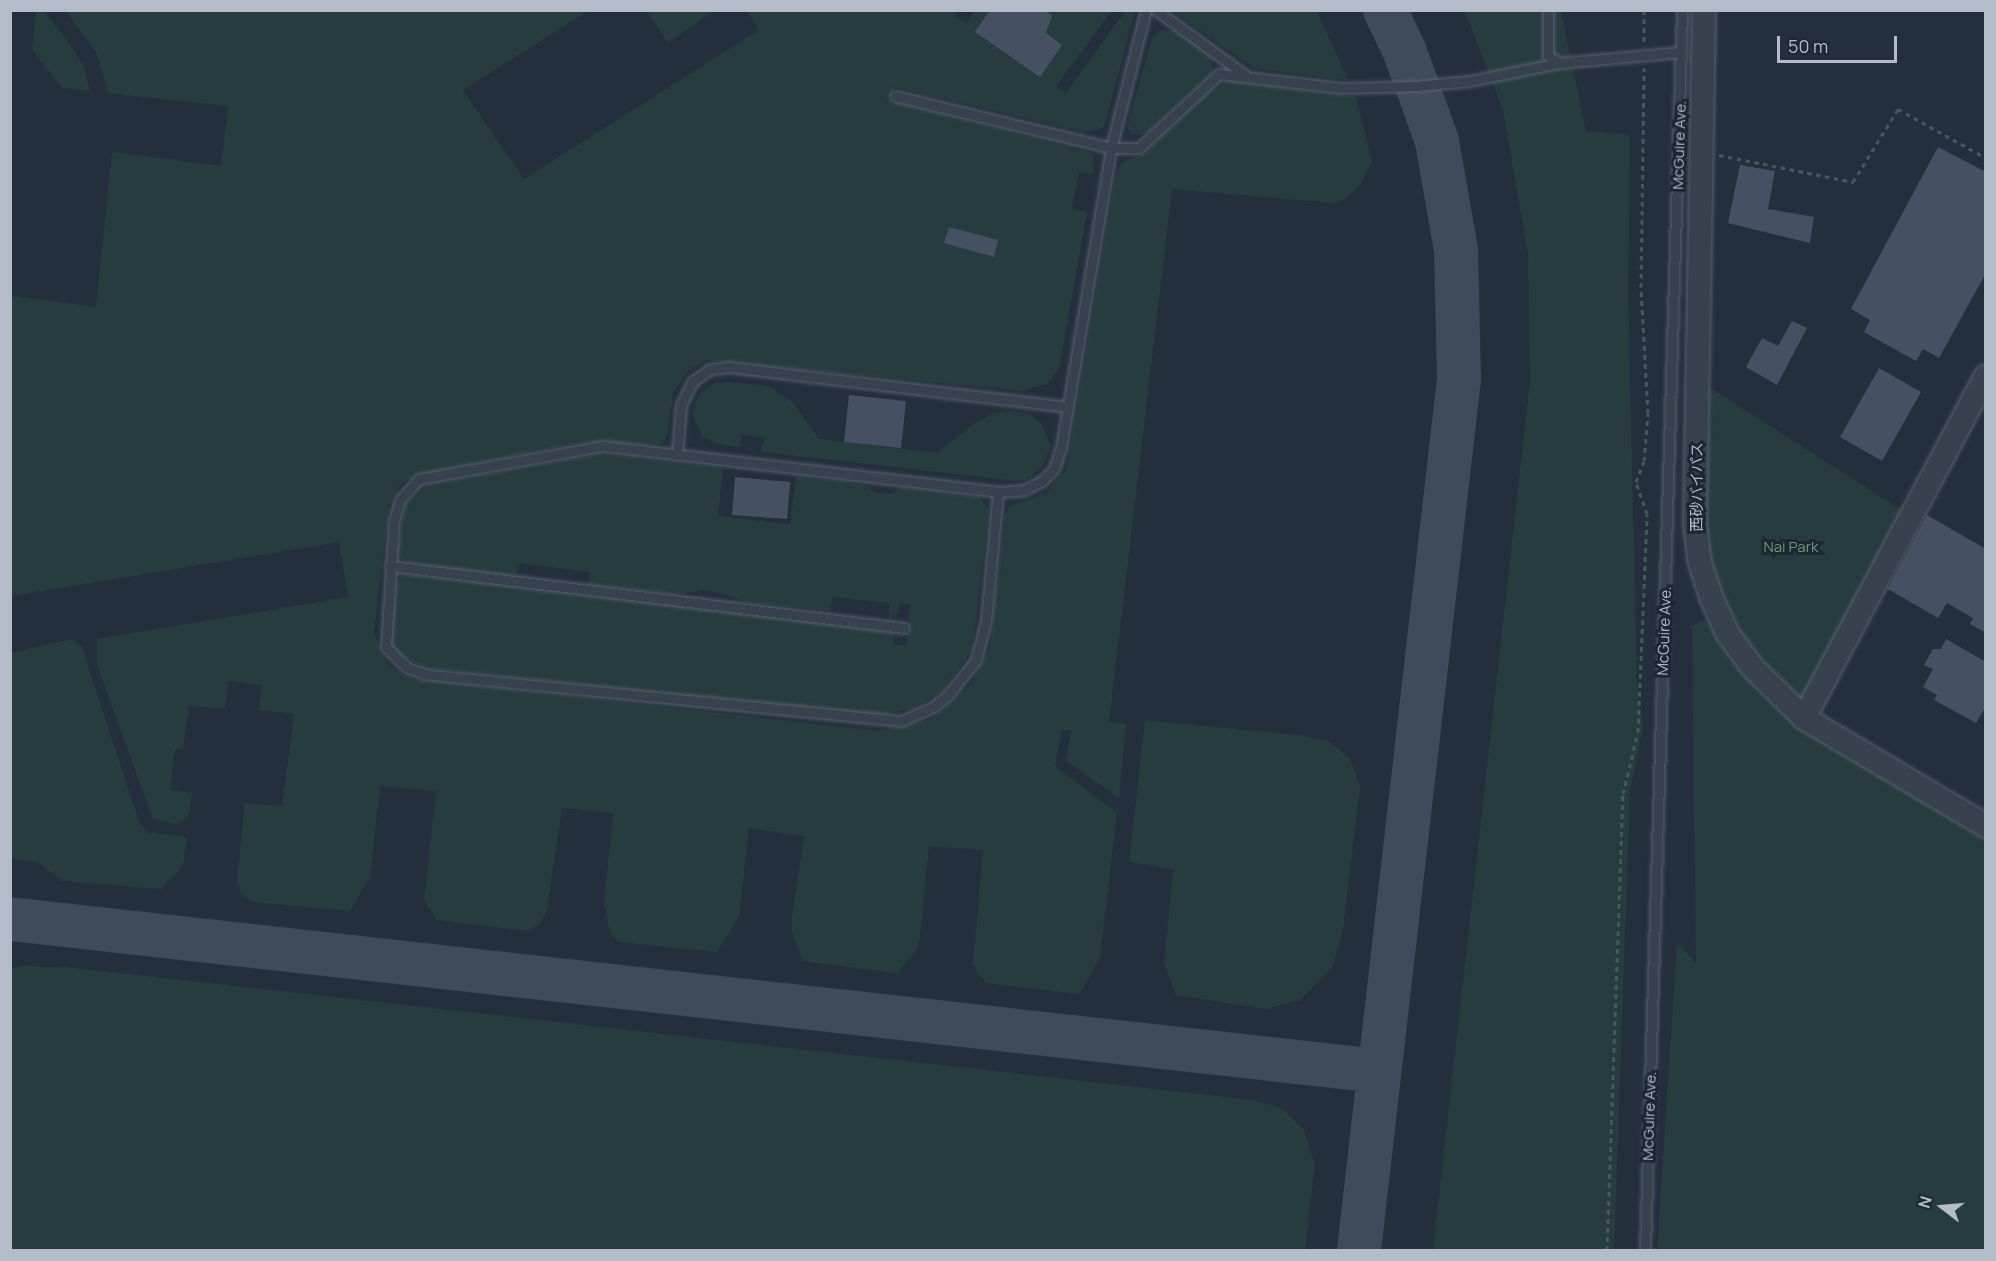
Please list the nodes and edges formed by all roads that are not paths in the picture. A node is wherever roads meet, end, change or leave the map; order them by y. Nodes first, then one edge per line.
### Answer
1 (1146, 10) edge
2 (1156, 10) edge
3 (1548, 10) edge
4 (1682, 10) edge
5 (1704, 10) edge
6 (1682, 52) junction
7 (1559, 63) junction
8 (1245, 75) junction
9 (895, 96) dead end
10 (1111, 148) junction
11 (1986, 376) edge
12 (1067, 407) junction
13 (677, 455) junction
14 (998, 492) junction
15 (390, 566) junction
16 (904, 628) dead end
17 (1804, 718) junction
18 (1986, 826) edge
19 (1645, 1251) edge

1 - 10 lane
2 - 8 lane
3 - 7 lane
4 - 6 lane, McGuire Ave.
5 - 17 street, 西砂バイパス
6 - 7 lane
6 - 19 lane, McGuire Ave.
7 - 8 lane
8 - 10 lane
9 - 10 lane
10 - 12 lane
11 - 17 street
12 - 13 lane
12 - 14 lane
13 - 14 lane
13 - 15 lane
14 - 15 lane
15 - 16 lane
17 - 18 street, 西砂バイパス

